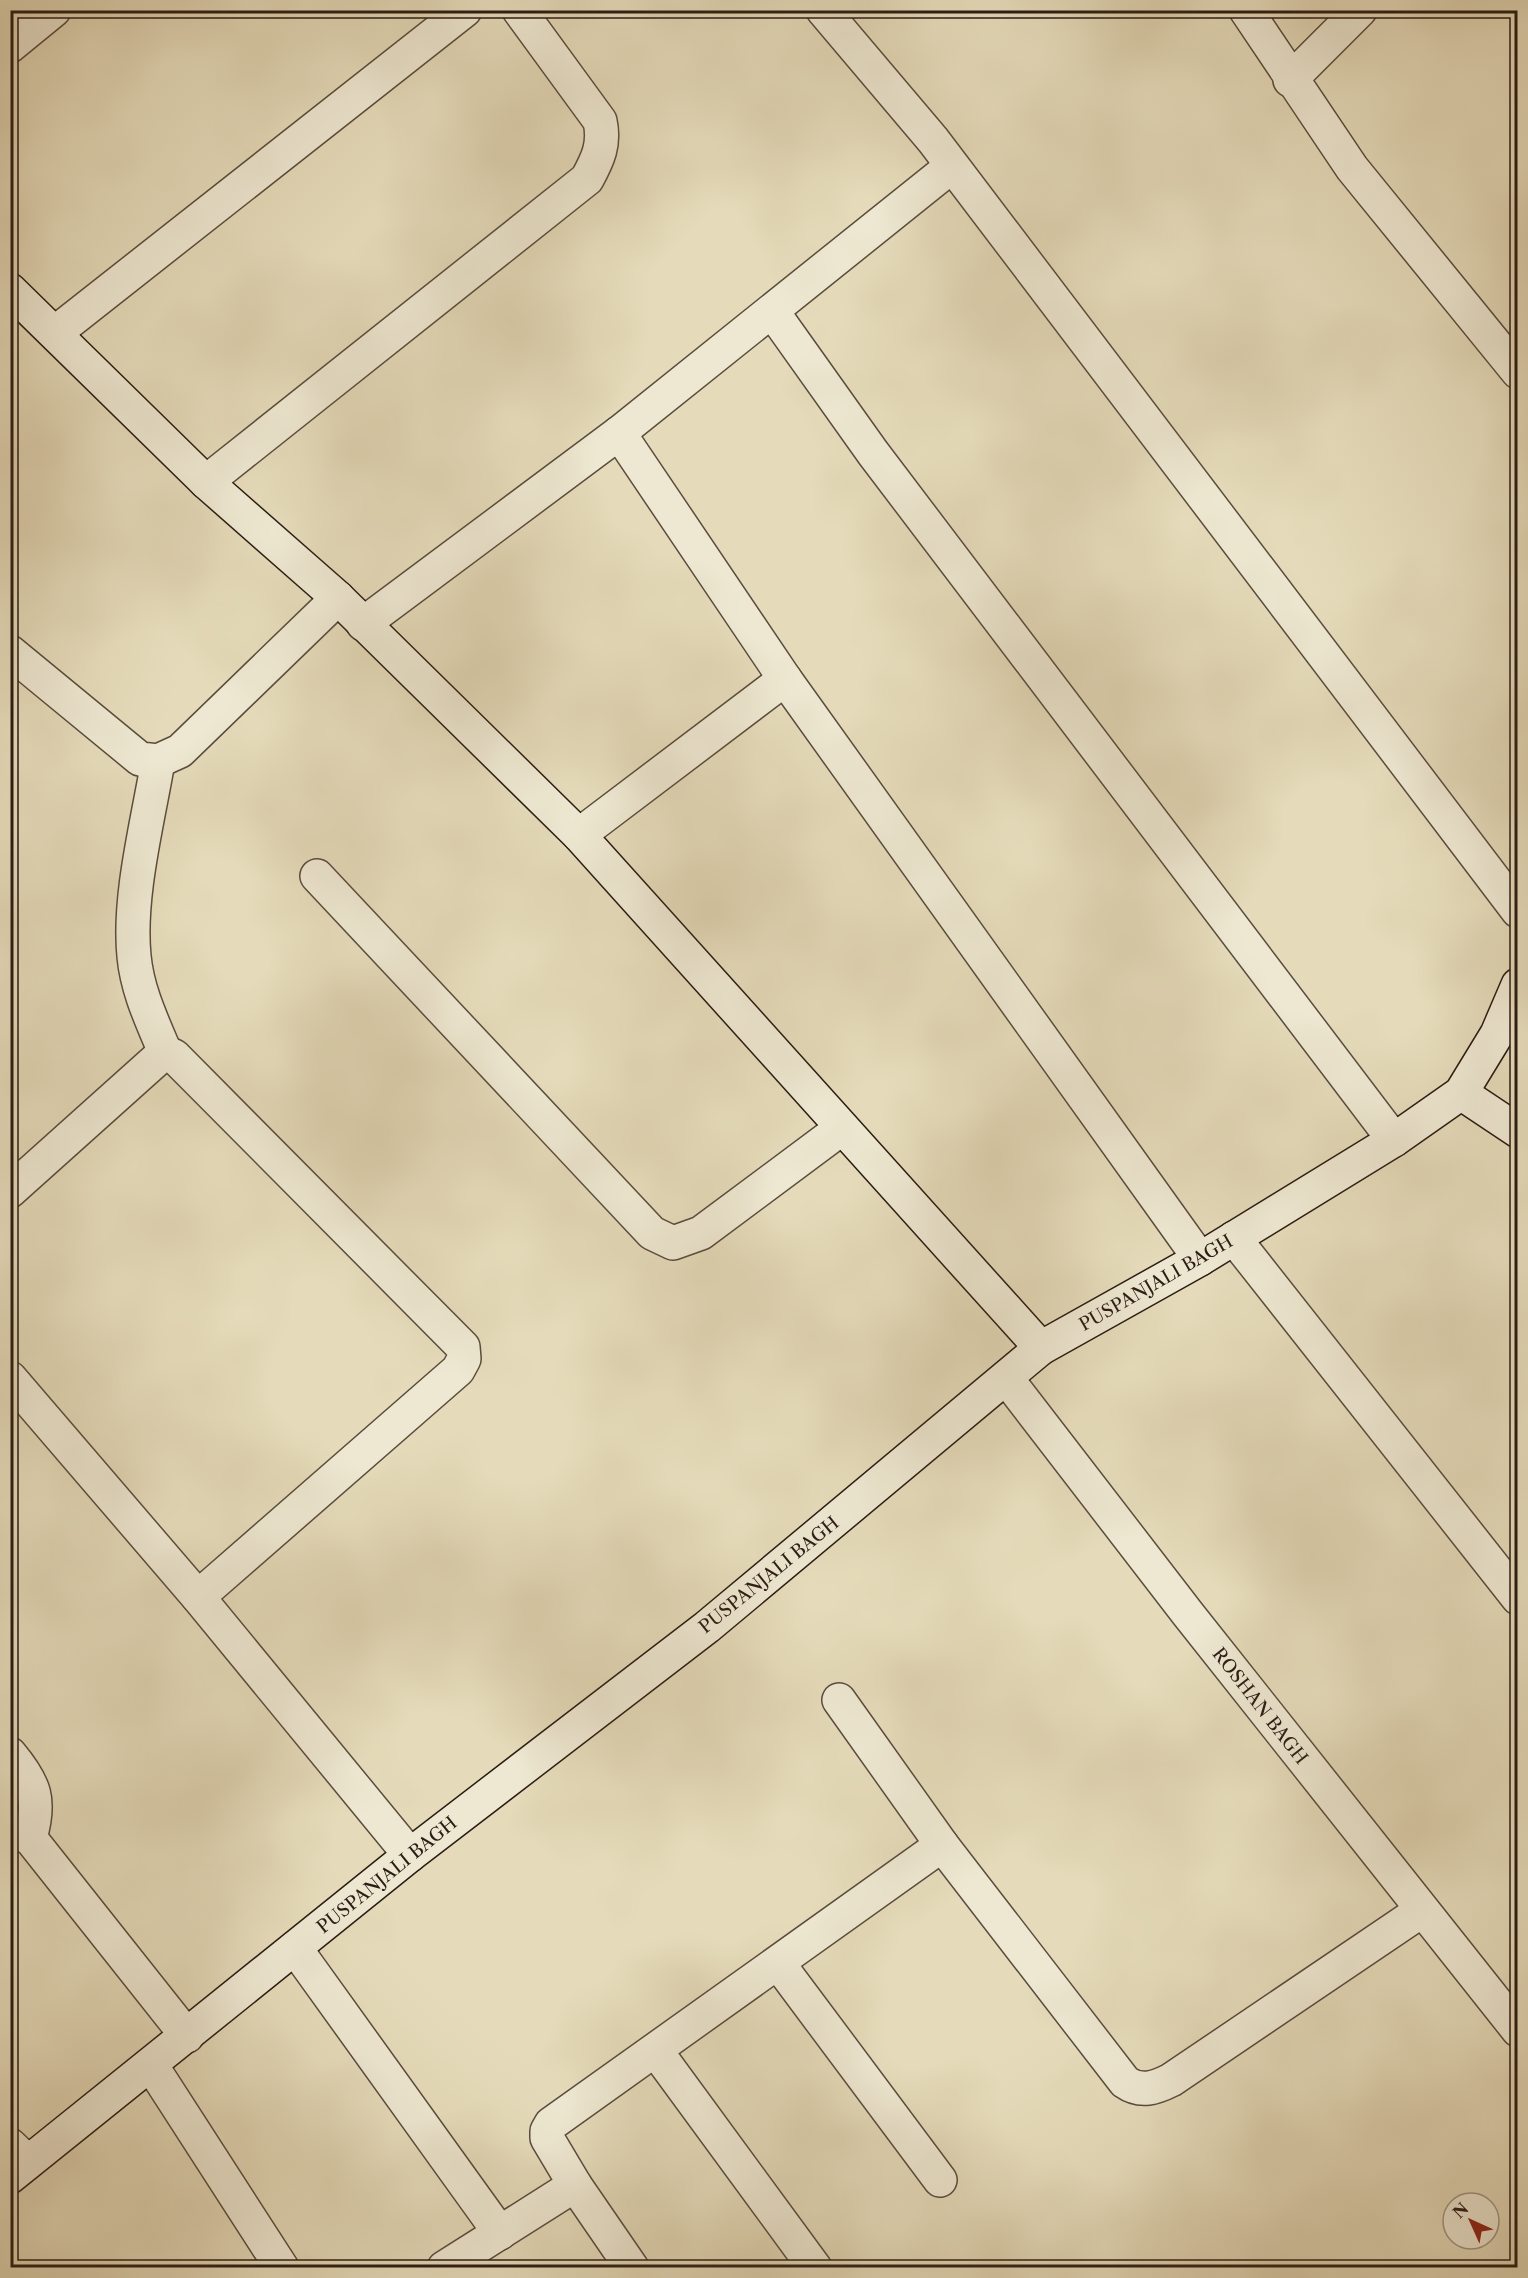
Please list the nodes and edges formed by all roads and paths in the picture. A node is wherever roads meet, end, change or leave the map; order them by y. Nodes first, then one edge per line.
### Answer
1 (54, 10) edge
2 (465, 10) edge
3 (519, 10) edge
4 (823, 10) edge
5 (1246, 10) edge
6 (1360, 10) edge
7 (10, 46) edge
8 (1290, 80) junction
9 (952, 166) junction
10 (10, 290) edge
11 (772, 311) junction
12 (55, 333) junction
13 (1518, 372) edge
14 (619, 433) junction
15 (206, 482) junction
16 (338, 598) junction
17 (363, 624) junction
18 (10, 652) edge
19 (785, 679) junction
20 (158, 761) junction
21 (579, 835) junction
22 (317, 876) dead end
23 (1518, 911) edge
24 (1518, 985) edge
25 (165, 1052) junction
26 (1461, 1093) junction
27 (842, 1128) junction
28 (1518, 1131) edge
29 (1394, 1140) junction
30 (10, 1191) edge
31 (1234, 1238) junction
32 (1200, 1259) junction
33 (1041, 1348) junction
34 (10, 1378) edge
35 (1007, 1379) junction
36 (198, 1597) junction
37 (1518, 1598) edge
38 (838, 1700) dead end
39 (10, 1754) edge
40 (20, 1834) edge
41 (942, 1845) junction
42 (410, 1855) junction
43 (1421, 1911) junction
44 (295, 1948) junction
45 (778, 1963) junction
46 (1518, 2030) edge
47 (187, 2036) junction
48 (656, 2051) junction
49 (151, 2065) junction
50 (16, 2161) edge
51 (940, 2180) dead end
52 (575, 2185) junction
53 (500, 2233) junction
54 (282, 2268) edge
55 (444, 2268) edge
56 (632, 2268) edge
57 (815, 2268) edge

1 - 7 street
2 - 12 street
3 - 15 street
4 - 9 street
5 - 8 street
6 - 8 street
8 - 13 street
9 - 11 street
9 - 23 street
10 - 12 street
11 - 14 street
11 - 29 street
12 - 15 street
14 - 17 street
14 - 19 street
15 - 16 street
16 - 17 street
16 - 20 street
17 - 21 street
18 - 20 street
19 - 21 street
19 - 32 street
20 - 25 street
21 - 27 street
22 - 27 street
24 - 26 street, PUSPANJALI BAGH
25 - 30 street
25 - 36 street
26 - 28 street
26 - 29 street, PUSPANJALI BAGH
27 - 33 street
29 - 31 street, PUSPANJALI BAGH
31 - 32 street, PUSPANJALI BAGH
31 - 37 street
32 - 33 street, PUSPANJALI BAGH
33 - 35 street, PUSPANJALI BAGH
34 - 36 street
35 - 42 street, PUSPANJALI BAGH
35 - 43 street, ROSHAN BAGH
36 - 42 street
38 - 41 street
39 - 40 street
40 - 47 street
41 - 43 street
41 - 45 street
42 - 44 street, PUSPANJALI BAGH
43 - 46 street, ROSHAN BAGH
44 - 47 street, PUSPANJALI BAGH
44 - 53 street
45 - 48 street
45 - 51 street
47 - 49 street, PUSPANJALI BAGH
48 - 52 street
48 - 57 street
49 - 50 street, PUSPANJALI BAGH
49 - 54 street
52 - 53 street
52 - 56 street
53 - 55 street

